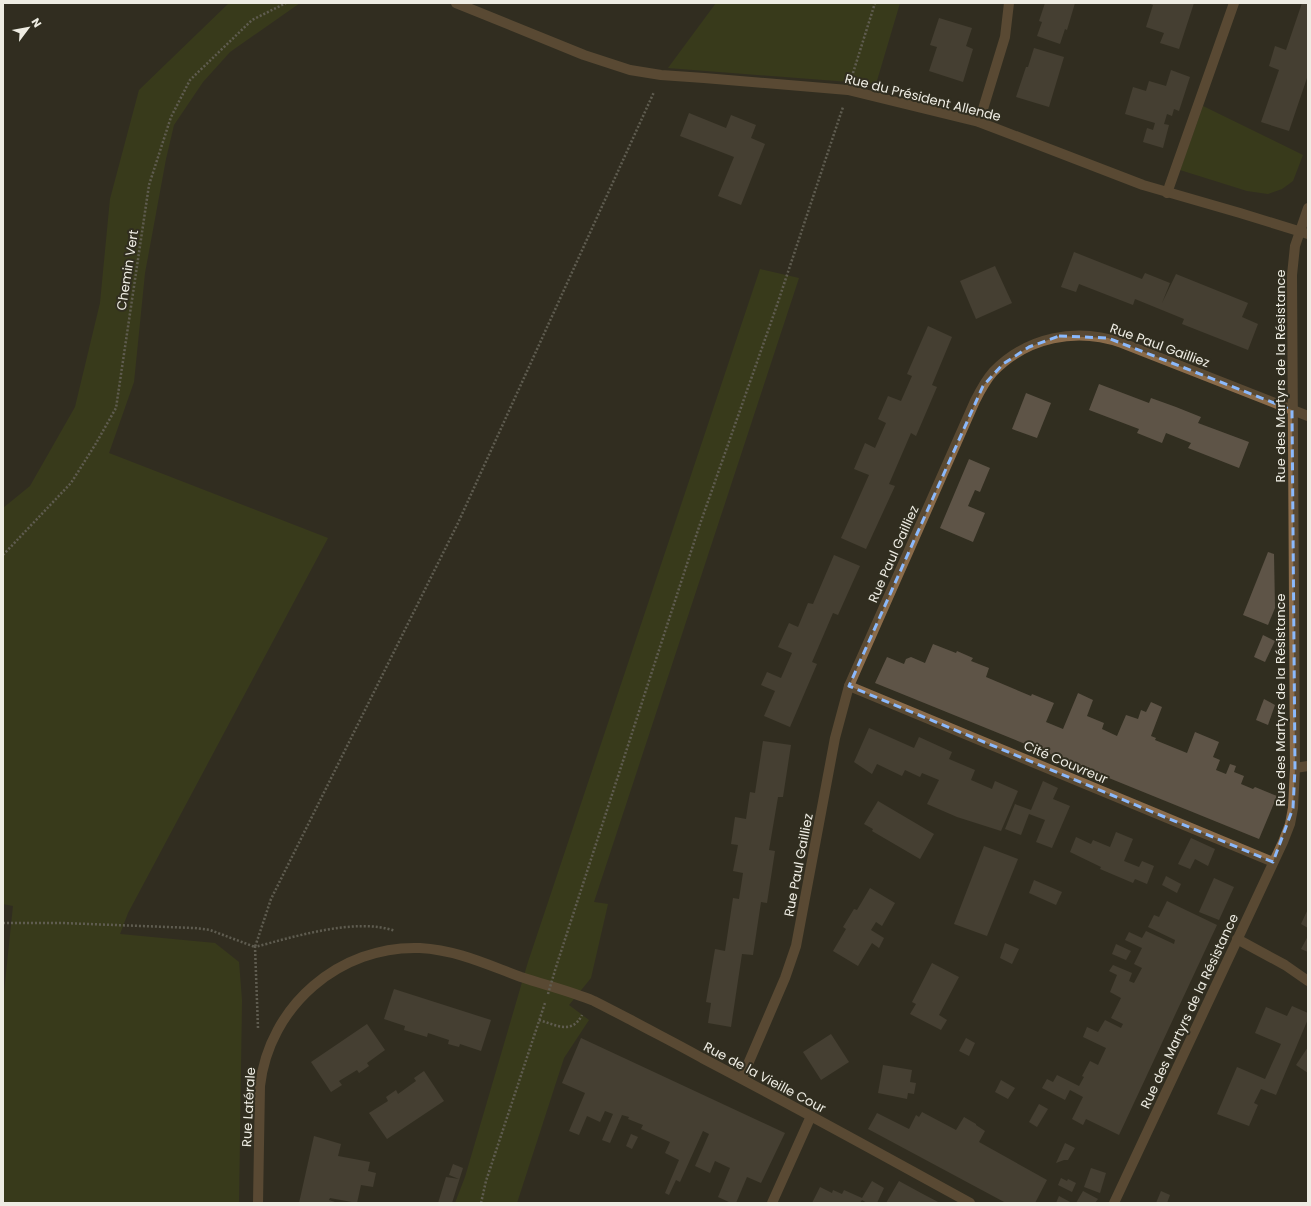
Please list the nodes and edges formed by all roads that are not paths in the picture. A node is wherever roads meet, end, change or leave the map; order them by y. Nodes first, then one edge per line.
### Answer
1 (456, 3) edge
2 (1009, 3) edge
3 (1234, 3) edge
4 (979, 122) junction
5 (1167, 193) junction
6 (1308, 208) edge
7 (1304, 233) edge
8 (1292, 410) junction
9 (1308, 416) edge
10 (849, 686) junction
11 (1308, 766) edge
12 (1295, 768) junction
13 (1273, 862) junction
14 (1237, 939) junction
15 (1308, 981) edge
16 (543, 984) joint
17 (742, 1078) junction
18 (811, 1116) junction
19 (258, 1203) edge
20 (772, 1203) edge
21 (970, 1203) edge
22 (1114, 1203) edge

1 - 4 street, Rue du Président Allende
2 - 4 street
3 - 5 street
4 - 5 street, Rue du Président Allende
5 - 7 street, Rue du Président Allende
6 - 7 street, Rue des Martyrs de la Résistance
7 - 8 street, Rue des Martyrs de la Résistance
8 - 9 street, Rue Paul Gailliez
8 - 10 street, Rue Paul Gailliez
8 - 12 street, Rue des Martyrs de la Résistance
10 - 13 street, Cité Couvreur
10 - 17 street, Rue Paul Gailliez
11 - 12 street
12 - 13 street, Rue des Martyrs de la Résistance
13 - 14 street, Rue des Martyrs de la Résistance
14 - 15 street
14 - 22 street, Rue des Martyrs de la Résistance
16 - 17 street, Rue de la Vieille Cour
16 - 19 street, Rue Latérale
17 - 18 street, Rue de la Vieille Cour
18 - 20 street
18 - 21 street, Rue de la Vieille Cour

